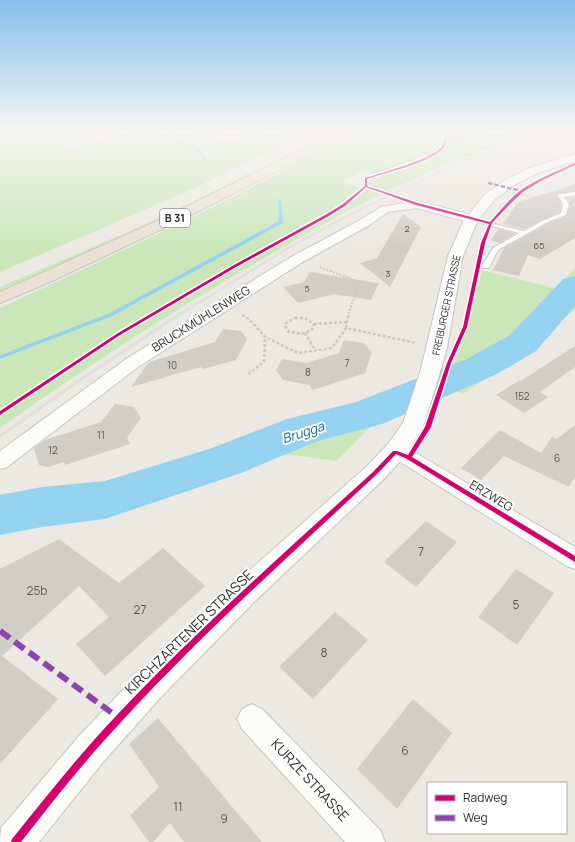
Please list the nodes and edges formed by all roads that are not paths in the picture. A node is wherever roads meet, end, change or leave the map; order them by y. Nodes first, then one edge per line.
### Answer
1 (246, 170) edge
2 (270, 170) edge
3 (390, 170) edge
4 (535, 170) edge
5 (575, 194) edge
6 (417, 204) junction
7 (471, 219) junction
8 (130, 225) dead end
9 (525, 233) junction
10 (486, 266) dead end
11 (0, 298) edge
12 (422, 396) joint
13 (395, 452) junction
14 (0, 462) edge
15 (575, 559) edge
16 (252, 719) dead end
17 (15, 842) edge
18 (368, 842) edge

1 - 8 highway, B 31
2 - 11 highway, B 31
3 - 6 lane
4 - 7 street, FREIBURGER STRASSE
5 - 9 lane
6 - 7 street
6 - 14 street, BRUCKMÜHLENWEG
7 - 9 lane
7 - 12 street, FREIBURGER STRASSE
9 - 10 lane
12 - 13 street, KIRCHZARTENER STRASSE
13 - 15 street, ERZWEG
13 - 17 street, KIRCHZARTENER STRASSE
16 - 18 street, KURZE STRASSE

